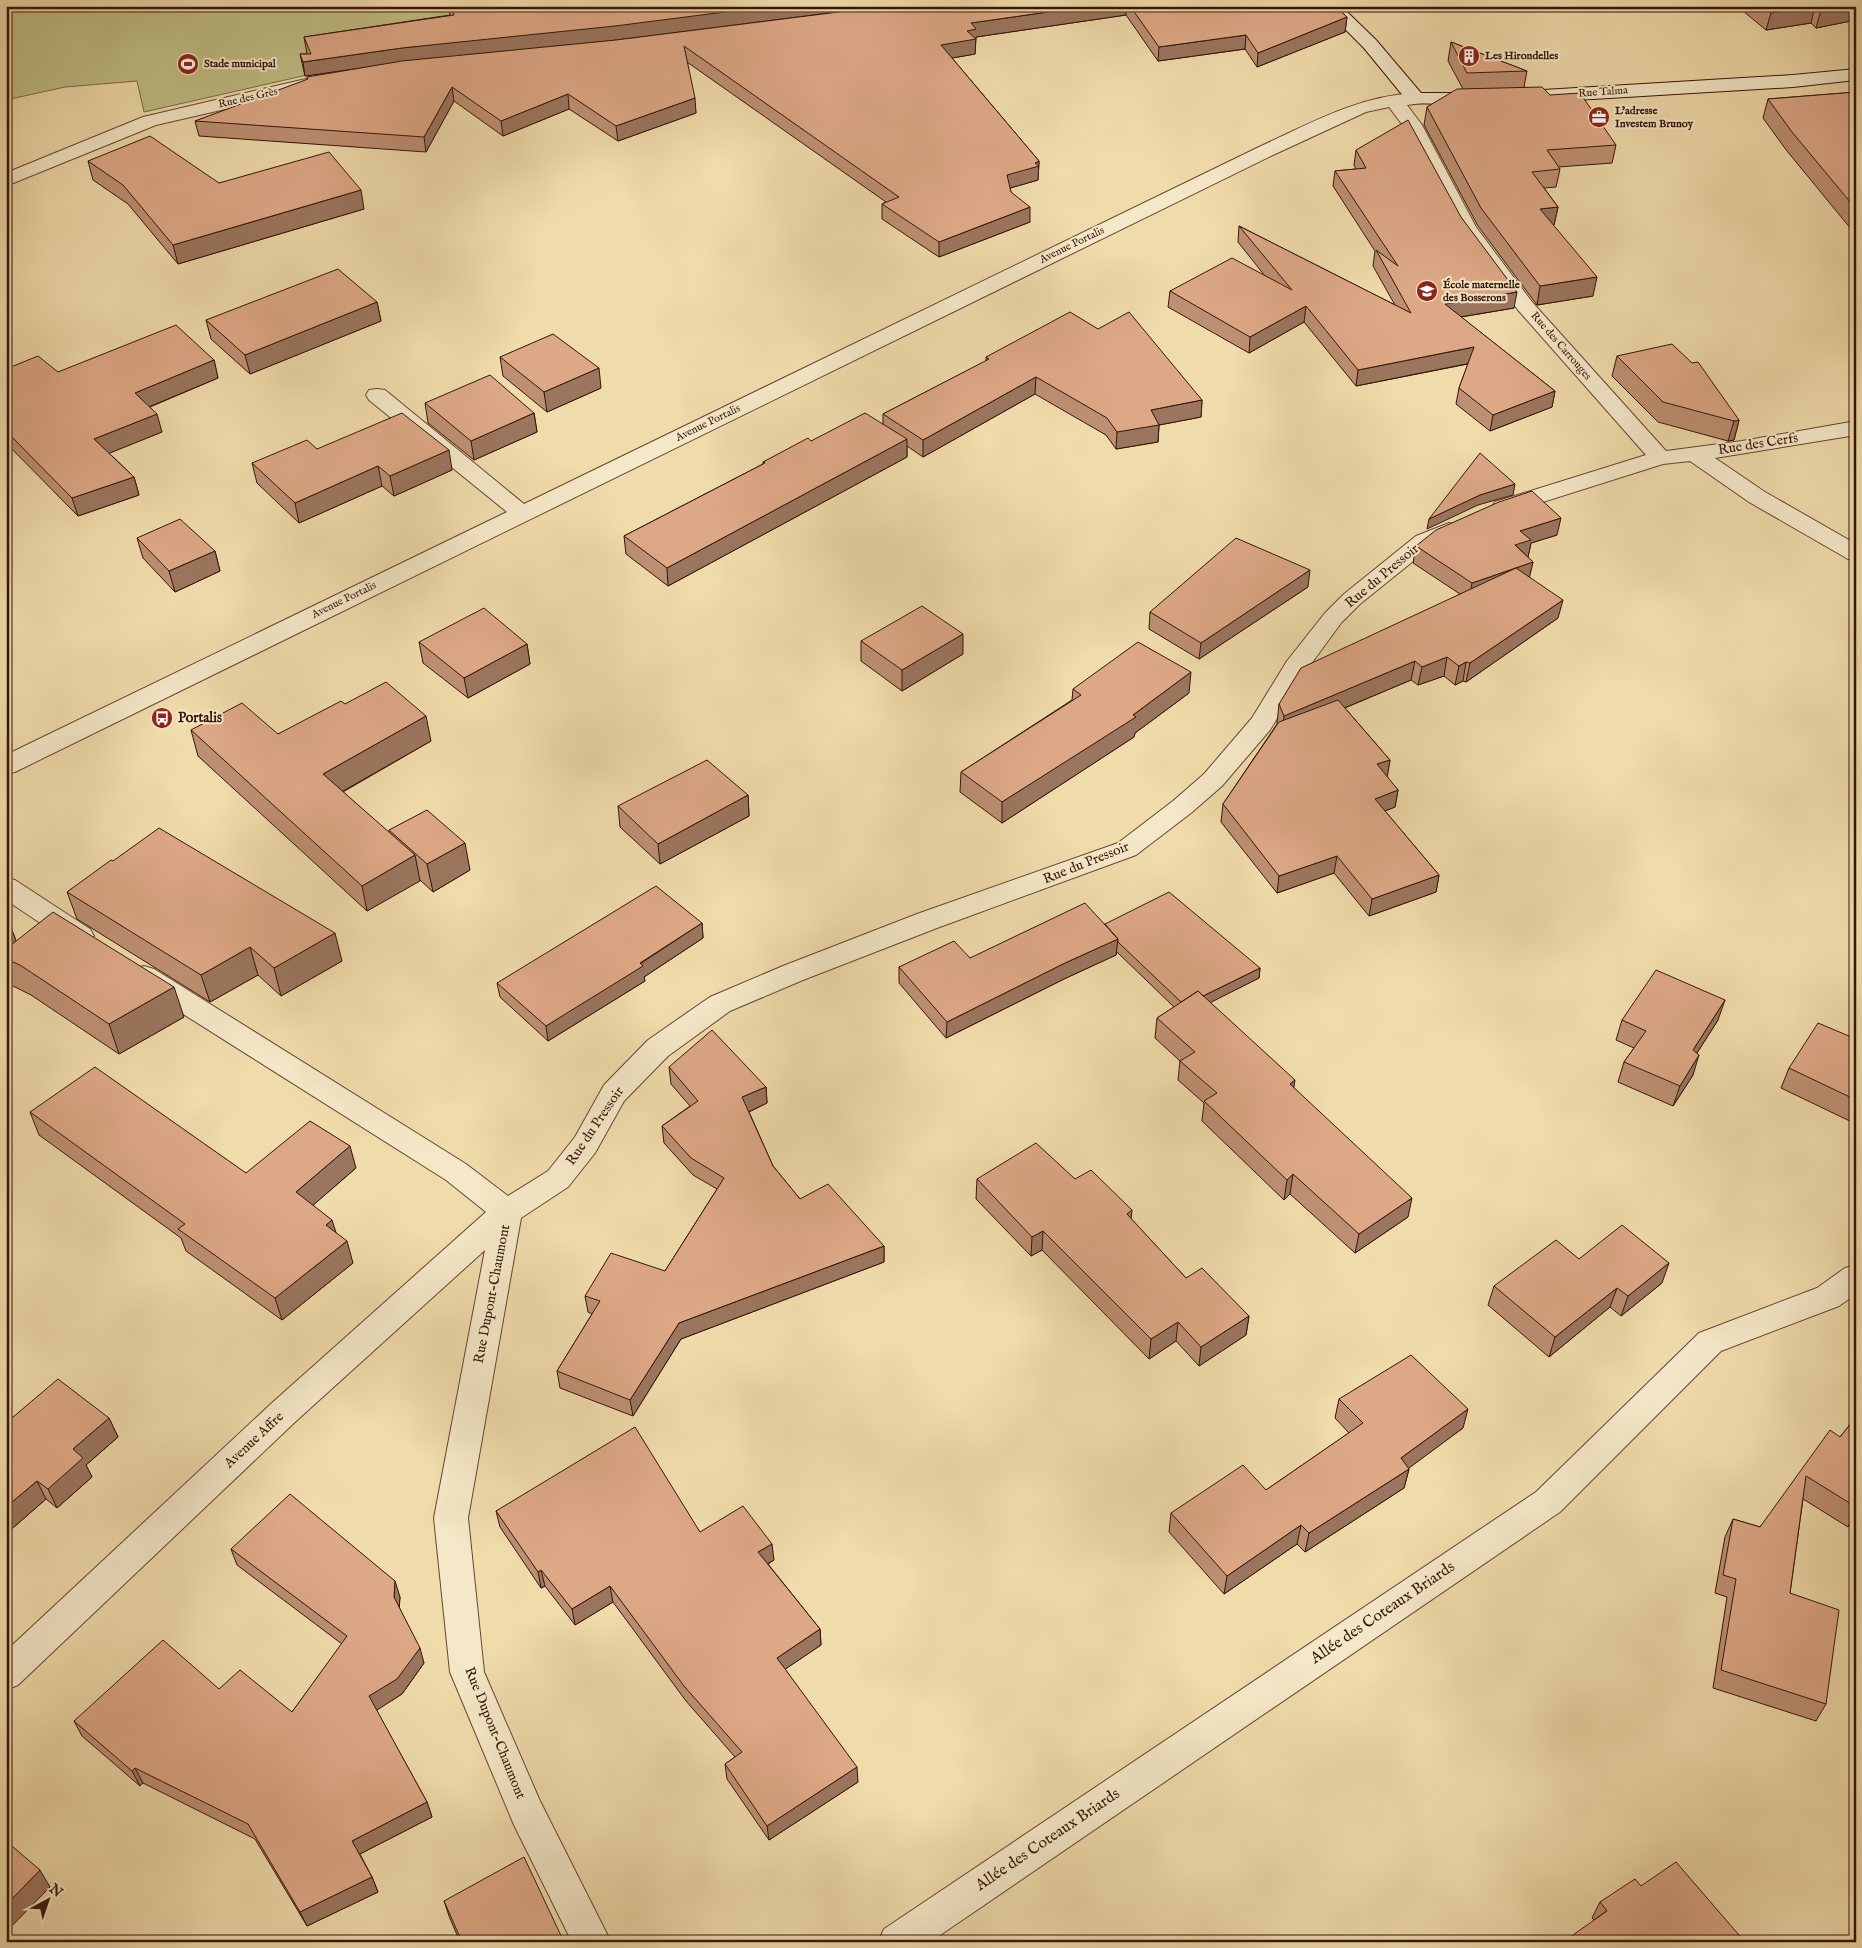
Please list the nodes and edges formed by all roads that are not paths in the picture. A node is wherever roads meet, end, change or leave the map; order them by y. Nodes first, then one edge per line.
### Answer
1 (1331, 6) edge
2 (1856, 74) edge
3 (325, 81) edge
4 (1529, 97) edge
5 (1416, 99) junction
6 (1493, 99) edge
7 (1393, 100) junction
8 (6, 180) edge
9 (377, 395) dead end
10 (1856, 428) edge
11 (1695, 454) junction
12 (1660, 458) junction
13 (522, 513) junction
14 (1856, 554) edge
15 (6, 766) edge
16 (6, 887) edge
17 (507, 1212) junction
18 (1856, 1277) edge
19 (6, 1674) edge
20 (592, 1942) edge
21 (897, 1942) edge

1 - 5 street
2 - 4 street, Rue Talma
3 - 8 street, Rue des Grès
5 - 6 street
5 - 7 street, Avenue Portalis
7 - 12 street, Rue des Carrouges
7 - 13 street, Avenue Portalis
9 - 13 street
10 - 11 street, Rue des Cerfs
11 - 12 street, Rue des Cerfs
11 - 14 street
12 - 17 street, Rue du Pressoir
13 - 15 street, Avenue Portalis
16 - 17 street, Rue Dupont-Chaumont
17 - 19 street, Avenue Affre
17 - 20 street, Rue Dupont-Chaumont
18 - 21 street, Allée des Coteaux Briards

